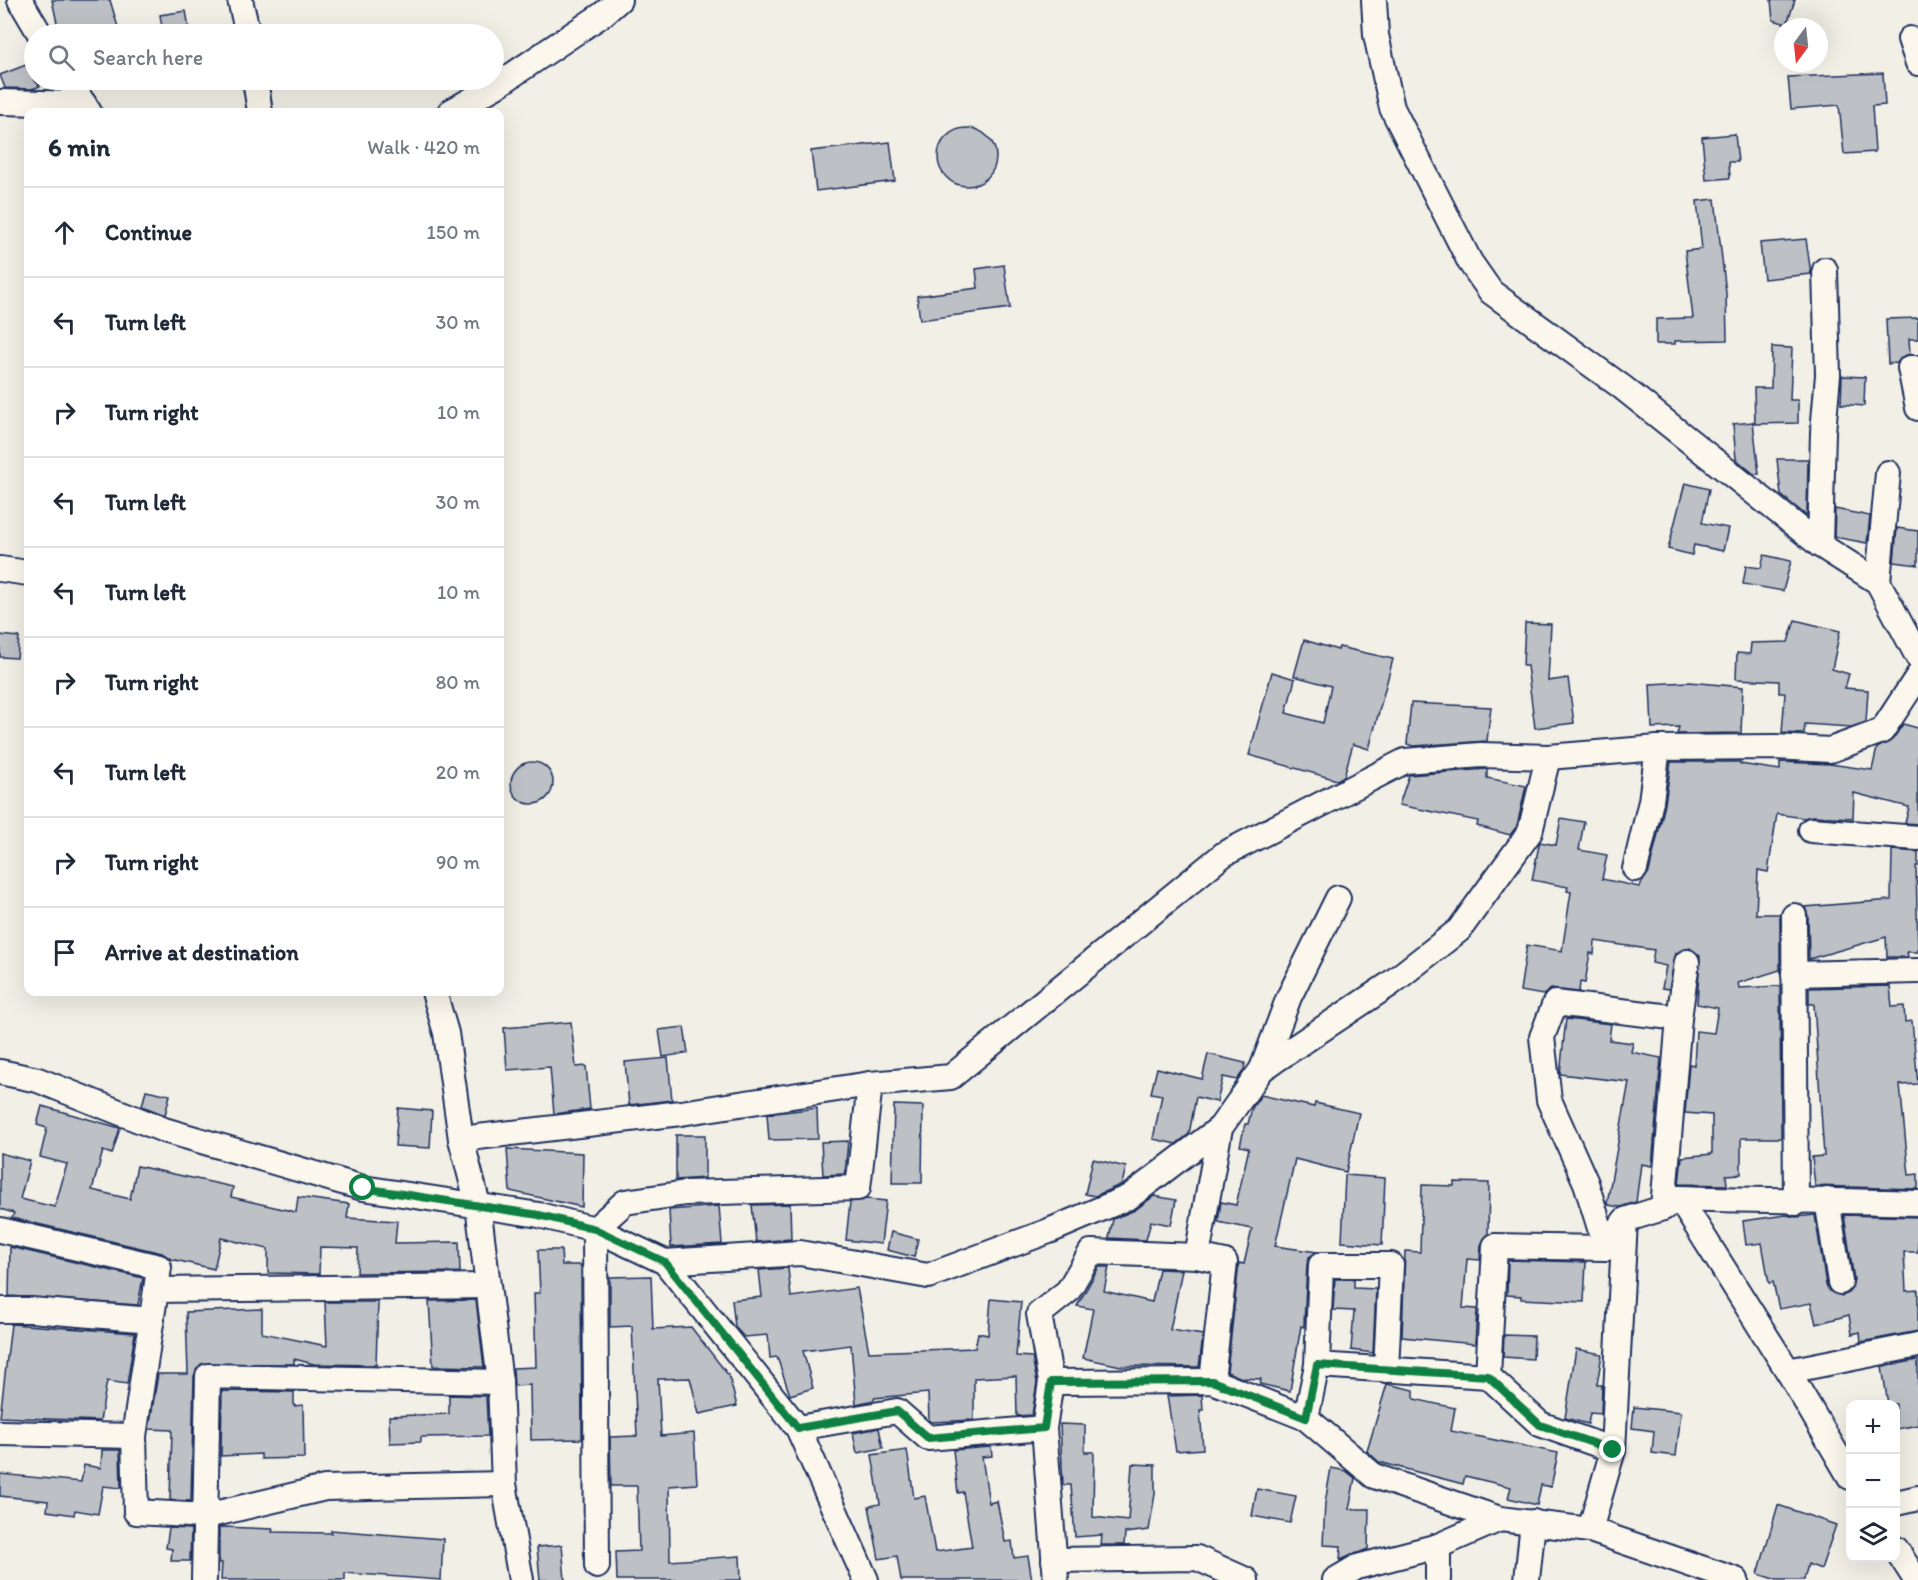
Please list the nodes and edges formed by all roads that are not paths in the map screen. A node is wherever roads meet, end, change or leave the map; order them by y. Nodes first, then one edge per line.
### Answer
1 (20, 0) edge
2 (240, 0) edge
3 (619, 0) edge
4 (1374, 0) edge
5 (34, 24) edge
6 (246, 24) edge
7 (1910, 39) dead end
8 (1918, 63) edge
9 (504, 81) edge
10 (74, 90) edge
11 (257, 90) edge
12 (489, 90) edge
13 (0, 102) edge
14 (86, 108) edge
15 (259, 108) edge
16 (457, 108) edge
17 (1825, 270) dead end
18 (1918, 368) edge
19 (1918, 408) edge
20 (1888, 473) dead end
21 (1820, 545) junction
22 (0, 569) edge
23 (24, 572) edge
24 (1878, 582) junction
25 (1918, 657) edge
26 (1918, 676) edge
27 (1658, 748) junction
28 (1548, 757) junction
29 (1811, 830) dead end
30 (1918, 838) edge
31 (1635, 869) dead end
32 (1338, 898) dead end
33 (1794, 916) dead end
34 (1687, 962) dead end
35 (1918, 971) edge
36 (1794, 974) junction
37 (435, 996) edge
38 (1679, 1018) junction
39 (1262, 1069) junction
40 (0, 1072) edge
41 (870, 1084) junction
42 (1220, 1128) junction
43 (461, 1139) junction
44 (1827, 1200) junction
45 (1671, 1203) junction
46 (1796, 1203) junction
47 (1918, 1203) edge
48 (478, 1205) junction
49 (1625, 1220) junction
50 (595, 1229) junction
51 (0, 1230) edge
52 (1606, 1248) junction
53 (1197, 1256) junction
54 (665, 1262) junction
55 (1840, 1282) dead end
56 (488, 1286) junction
57 (156, 1290) junction
58 (0, 1311) edge
59 (152, 1320) junction
60 (1918, 1345) edge
61 (1317, 1365) junction
62 (1386, 1370) junction
63 (1788, 1371) junction
64 (1488, 1376) junction
65 (1212, 1381) junction
66 (500, 1382) junction
67 (1051, 1382) junction
68 (1306, 1418) junction
69 (798, 1428) junction
70 (1044, 1428) junction
71 (0, 1433) edge
72 (134, 1436) junction
73 (1613, 1450) junction
74 (1846, 1469) edge
75 (504, 1484) junction
76 (1918, 1498) edge
77 (1900, 1502) edge
78 (206, 1516) junction
79 (1500, 1519) junction
80 (1533, 1522) junction
81 (1590, 1530) junction
82 (1438, 1546) junction
83 (1900, 1555) edge
84 (597, 1566) dead end
85 (1055, 1570) edge
86 (860, 1579) edge
87 (204, 1580) edge
88 (521, 1580) edge
89 (1246, 1580) edge
90 (1335, 1580) edge
91 (1438, 1580) edge
92 (1527, 1580) edge
93 (1736, 1580) edge
94 (1916, 1580) edge

1 - 5 street
2 - 6 street
3 - 9 street
4 - 21 street
7 - 8 street
10 - 14 street
11 - 15 street
12 - 16 street
13 - 14 street
17 - 21 street
18 - 19 street
20 - 24 street
21 - 24 street
22 - 23 street
24 - 25 street
26 - 27 street
27 - 28 street
27 - 31 street
28 - 39 street
28 - 41 street
29 - 30 street
32 - 39 street
33 - 36 street
34 - 38 street
35 - 36 street
36 - 46 street
37 - 43 street
38 - 45 street
38 - 52 street
39 - 42 street
40 - 48 street
41 - 43 street
41 - 50 street
42 - 53 street
42 - 54 street
43 - 48 street
44 - 46 street
44 - 47 street
44 - 55 street
45 - 46 street
45 - 49 street
45 - 63 street
48 - 50 street
48 - 56 street
49 - 52 street
49 - 73 street
50 - 54 street
50 - 84 street
51 - 57 street
52 - 64 street
53 - 65 street
53 - 67 street
54 - 69 street
56 - 57 street
56 - 66 street
57 - 59 street
58 - 59 street
59 - 72 street
60 - 63 street
61 - 62 street
61 - 62 street
61 - 68 street
62 - 64 street
63 - 74 street
64 - 73 street
65 - 67 street
65 - 68 street
66 - 75 street
66 - 78 street
67 - 70 street
68 - 79 street
69 - 70 street
69 - 86 street
70 - 85 street
71 - 72 street
72 - 78 street
73 - 81 street
75 - 78 street
75 - 88 street
76 - 77 street
78 - 87 street
79 - 80 street
79 - 82 street
80 - 81 street
80 - 92 street
81 - 93 street
82 - 90 street
82 - 91 street
83 - 94 street
85 - 89 street

